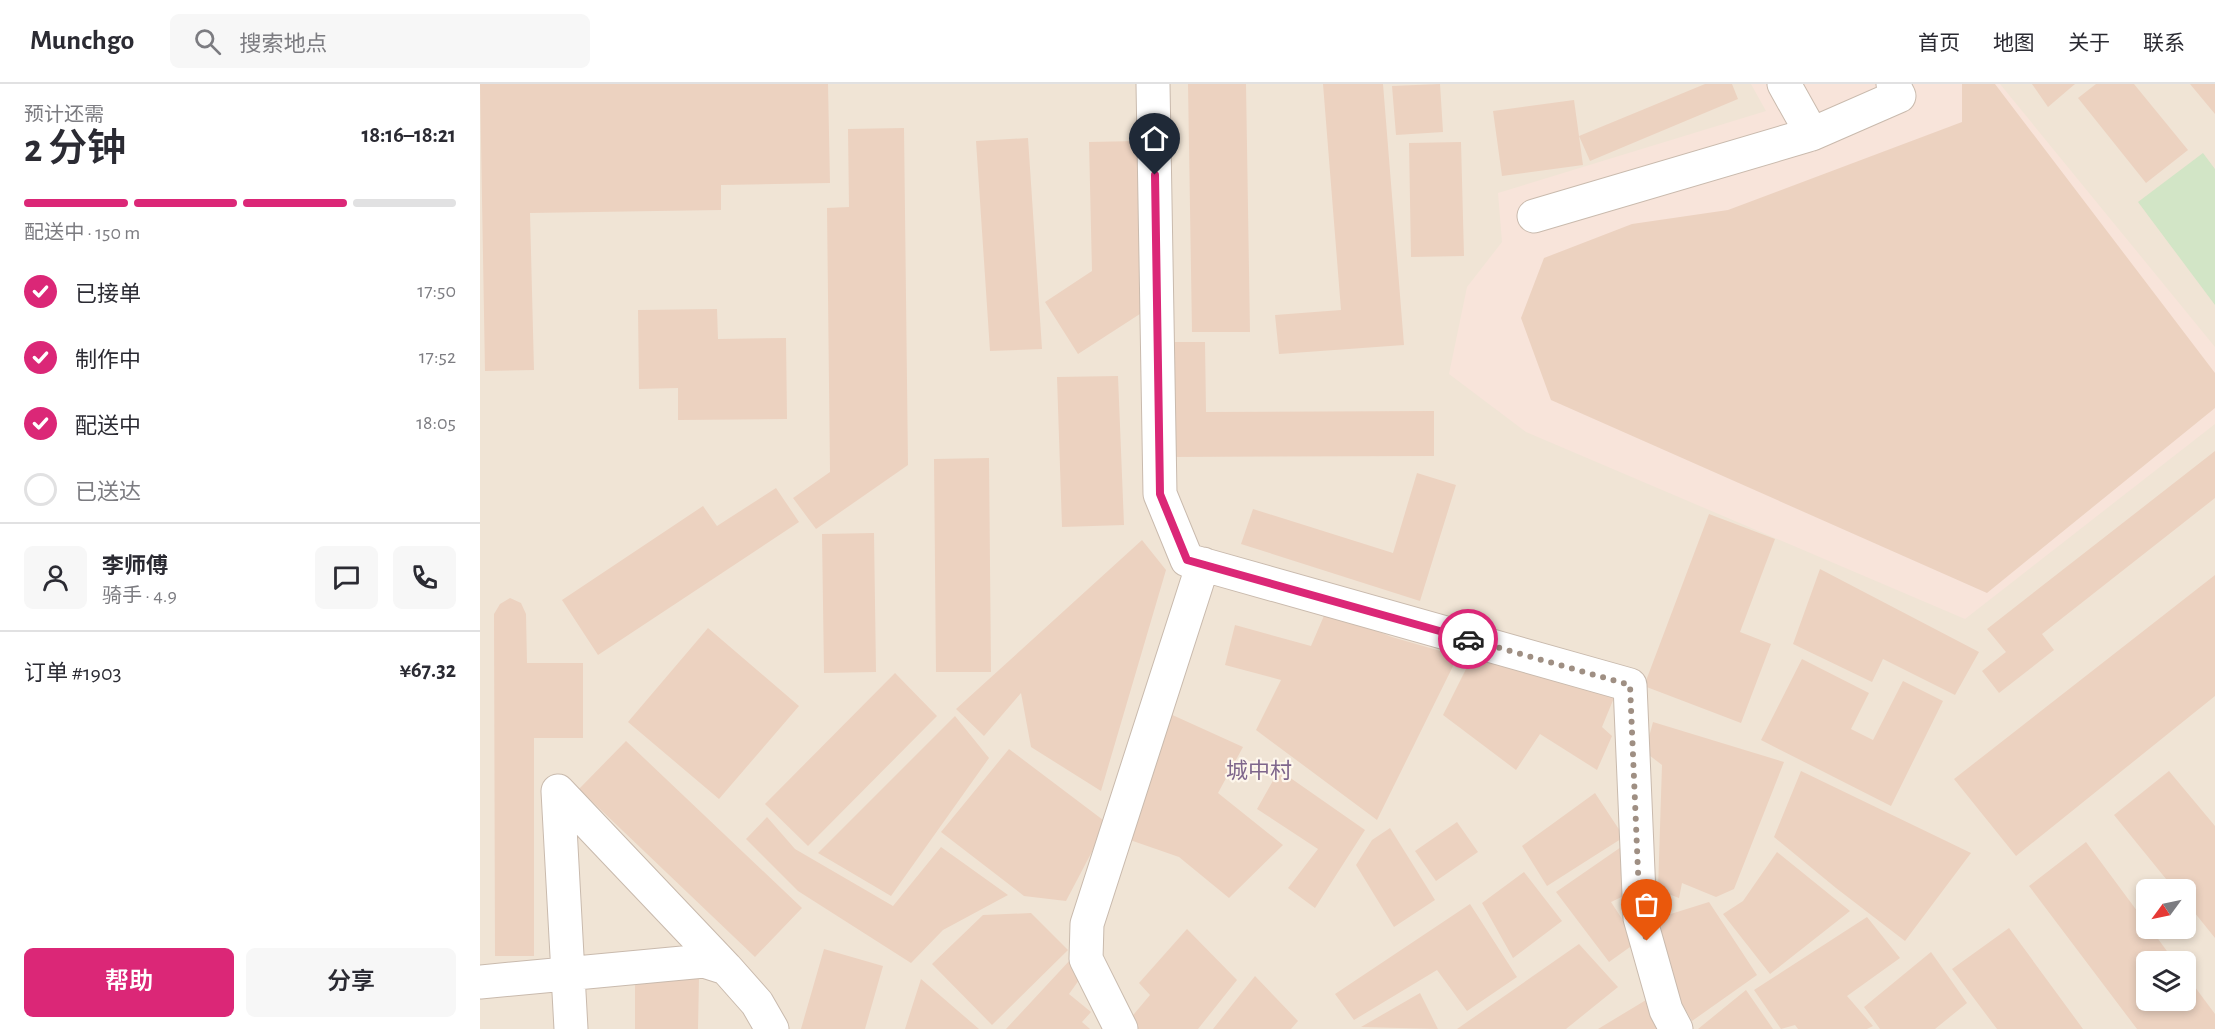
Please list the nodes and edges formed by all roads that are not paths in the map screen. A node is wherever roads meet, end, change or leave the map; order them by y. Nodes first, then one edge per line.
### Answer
1 (1153, 84) edge
2 (1784, 84) edge
3 (1893, 84) edge
4 (1812, 134) junction
5 (1534, 216) dead end
6 (1203, 564) junction
7 (726, 968) junction
8 (569, 974) junction
9 (480, 982) edge
10 (571, 1029) edge
11 (772, 1029) edge
12 (1121, 1029) edge
13 (1676, 1029) edge

1 - 6 street
2 - 4 street
3 - 4 street
4 - 5 street
6 - 12 street
6 - 13 street
7 - 8 street
7 - 8 street
7 - 11 street
8 - 9 street
8 - 10 street

